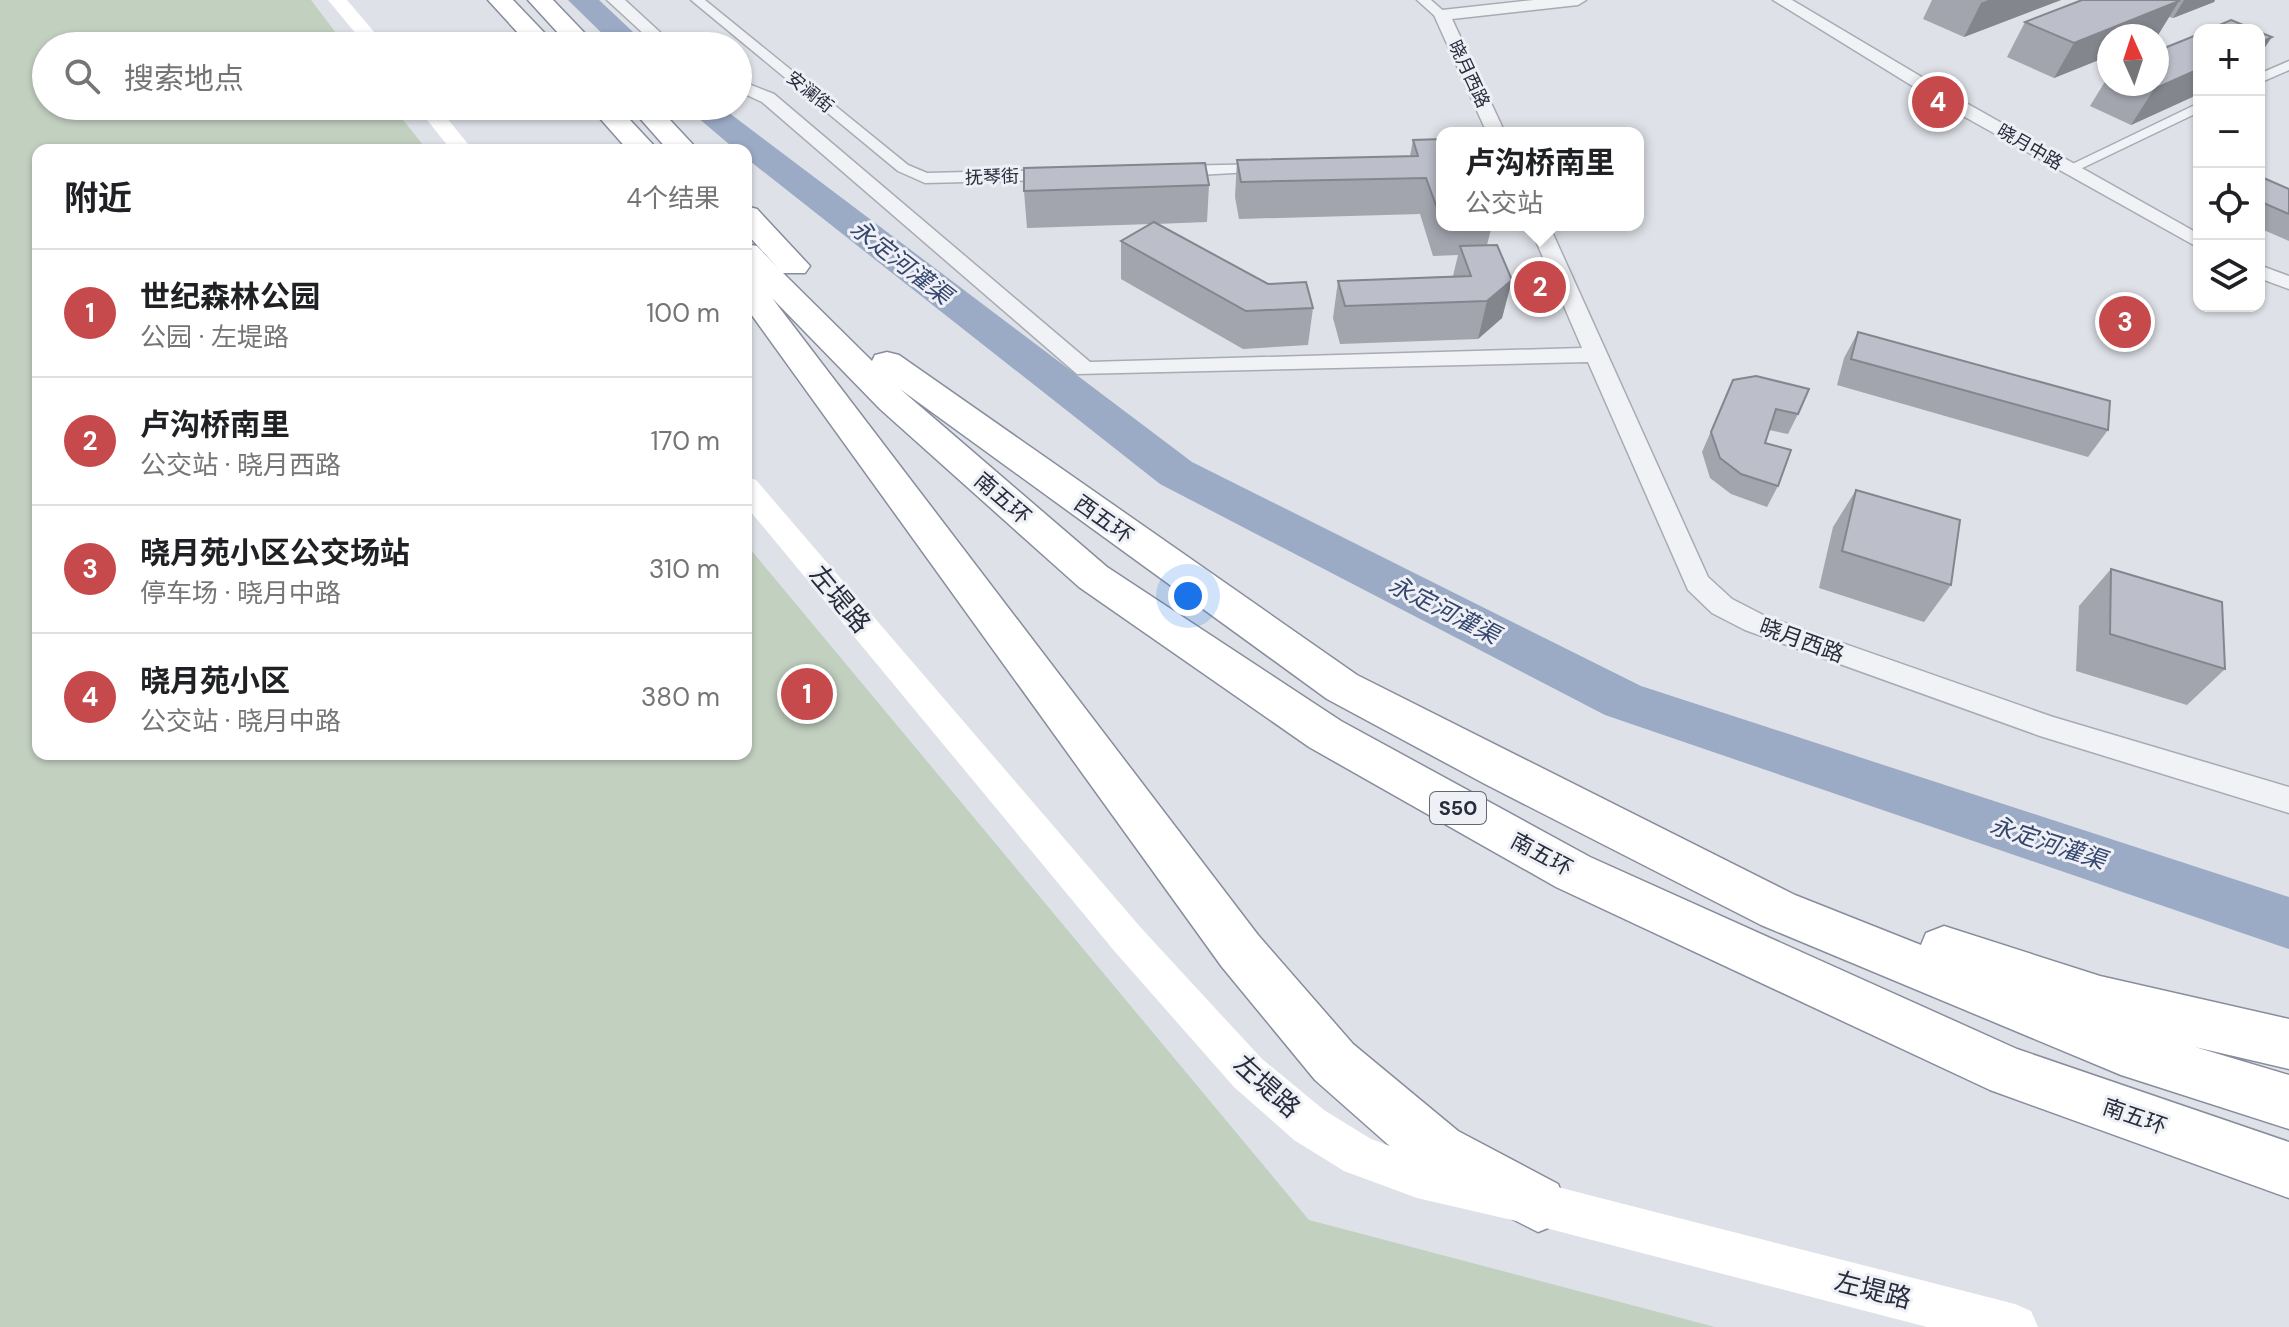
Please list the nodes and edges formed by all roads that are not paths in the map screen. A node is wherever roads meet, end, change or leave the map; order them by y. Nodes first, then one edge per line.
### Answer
1 (337, 0) edge
2 (500, 0) edge
3 (540, 0) edge
4 (615, 0) edge
5 (697, 0) edge
6 (1423, 0) edge
7 (1578, 0) edge
8 (1781, 0) edge
9 (1442, 15) junction
10 (364, 32) edge
11 (531, 32) edge
12 (571, 32) edge
13 (651, 32) edge
14 (736, 32) edge
15 (752, 45) edge
16 (2289, 65) edge
17 (2265, 76) edge
18 (752, 91) edge
19 (2193, 110) edge
20 (437, 120) edge
21 (615, 120) edge
22 (655, 120) edge
23 (1493, 127) edge
24 (457, 144) edge
25 (638, 144) edge
26 (678, 144) edge
27 (1286, 167) edge
28 (2069, 169) junction
29 (1162, 171) edge
30 (1068, 174) edge
31 (925, 178) joint
32 (752, 221) edge
33 (1541, 231) edge
34 (2195, 240) edge
35 (752, 259) edge
36 (2265, 273) edge
37 (2289, 283) edge
38 (752, 293) edge
39 (1593, 355) junction
40 (752, 494) edge
41 (1501, 771) junction
42 (2289, 800) edge
43 (2289, 1044) edge
44 (2289, 1102) edge
45 (2289, 1170) edge
46 (1538, 1204) junction
47 (2015, 1327) edge

1 - 10 main road
2 - 11 highway
3 - 12 highway
4 - 13 street
5 - 14 street, 安澜街
6 - 9 street
7 - 9 street
8 - 28 street, 晓月中路
9 - 23 street, 晓月西路
15 - 31 street, 安澜街
16 - 17 street
18 - 39 street
19 - 28 street
20 - 24 main road
21 - 25 highway
22 - 26 highway
27 - 29 street
28 - 34 street, 晓月中路
30 - 31 street, 抚琴街
32 - 41 highway, 西五环 / S50
33 - 39 street, 晓月西路
35 - 45 highway, 南五环 / S50
36 - 37 street
38 - 46 highway
39 - 42 street, 晓月西路
40 - 46 main road, 左堤路
41 - 43 highway
41 - 44 highway, S50
46 - 47 main road, 左堤路

